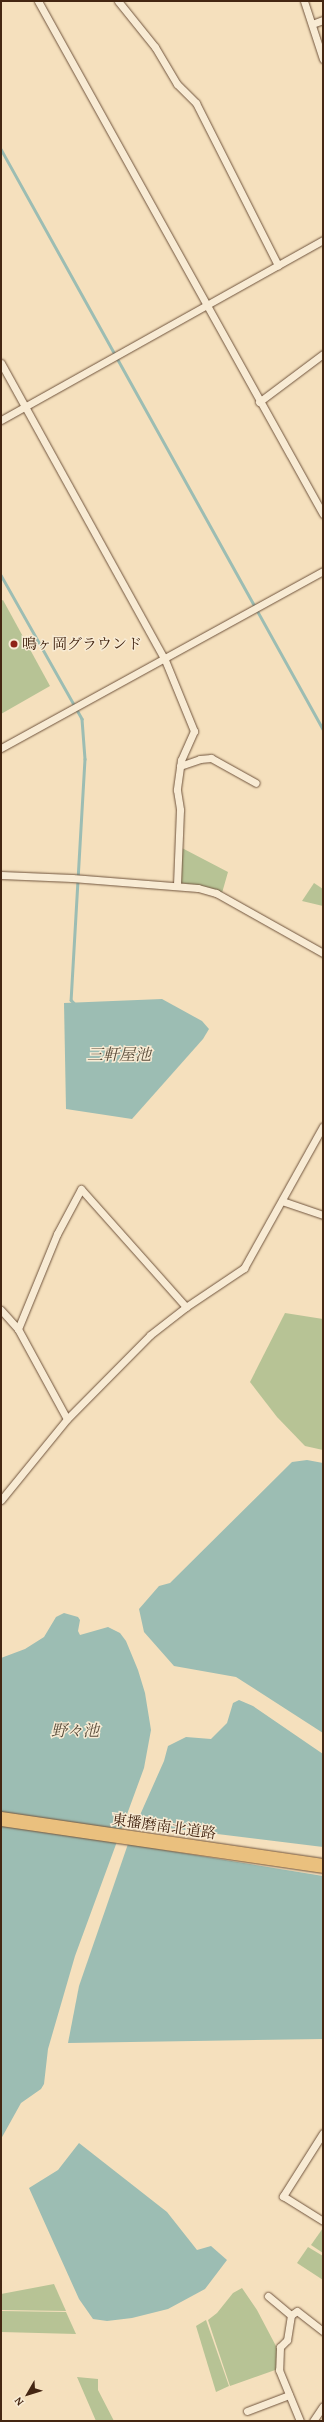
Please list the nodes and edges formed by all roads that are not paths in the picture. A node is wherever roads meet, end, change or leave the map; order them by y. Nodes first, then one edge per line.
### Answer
1 (38, 1) edge
2 (118, 1) edge
3 (304, 1) edge
4 (323, 20) edge
5 (312, 24) junction
6 (323, 60) edge
7 (323, 240) edge
8 (278, 265) junction
9 (207, 304) junction
10 (323, 354) edge
11 (1, 363) edge
12 (259, 402) junction
13 (25, 405) junction
14 (1, 420) edge
15 (323, 514) edge
16 (323, 571) edge
17 (165, 660) junction
18 (1, 748) edge
19 (180, 766) junction
20 (256, 783) dead end
21 (1, 875) edge
22 (178, 885) junction
23 (323, 953) edge
24 (323, 1126) edge
25 (282, 1202) junction
26 (323, 1215) edge
27 (186, 1306) junction
28 (1, 1310) edge
29 (18, 1329) junction
30 (67, 1418) junction
31 (1, 1500) edge
32 (1, 1811) edge
33 (1, 1819) edge
34 (323, 1857) edge
35 (323, 1866) edge
36 (323, 2133) edge
37 (323, 2221) edge
38 (268, 2296) dead end
39 (291, 2315) junction
40 (323, 2331) edge
41 (289, 2395) junction
42 (323, 2406) edge
43 (247, 2411) dead end
44 (300, 2421) edge
45 (314, 2421) edge

1 - 9 street
2 - 8 street
3 - 5 street
4 - 5 street
5 - 6 street
7 - 8 street
8 - 9 street
9 - 12 street
9 - 13 street
10 - 12 street
11 - 13 street
12 - 15 street
13 - 14 street
13 - 17 street
16 - 17 street
17 - 18 street
17 - 19 street
19 - 20 street
19 - 22 street
21 - 22 street
22 - 23 street
24 - 25 street
25 - 26 street
25 - 27 street
27 - 29 street
27 - 30 street
28 - 29 street
29 - 30 street
30 - 31 street
32 - 34 highway, 東播磨南北道路
33 - 35 highway, 東播磨南北道路
36 - 37 street
38 - 39 street
39 - 40 street
39 - 41 street
41 - 43 street
41 - 44 street
42 - 45 street

